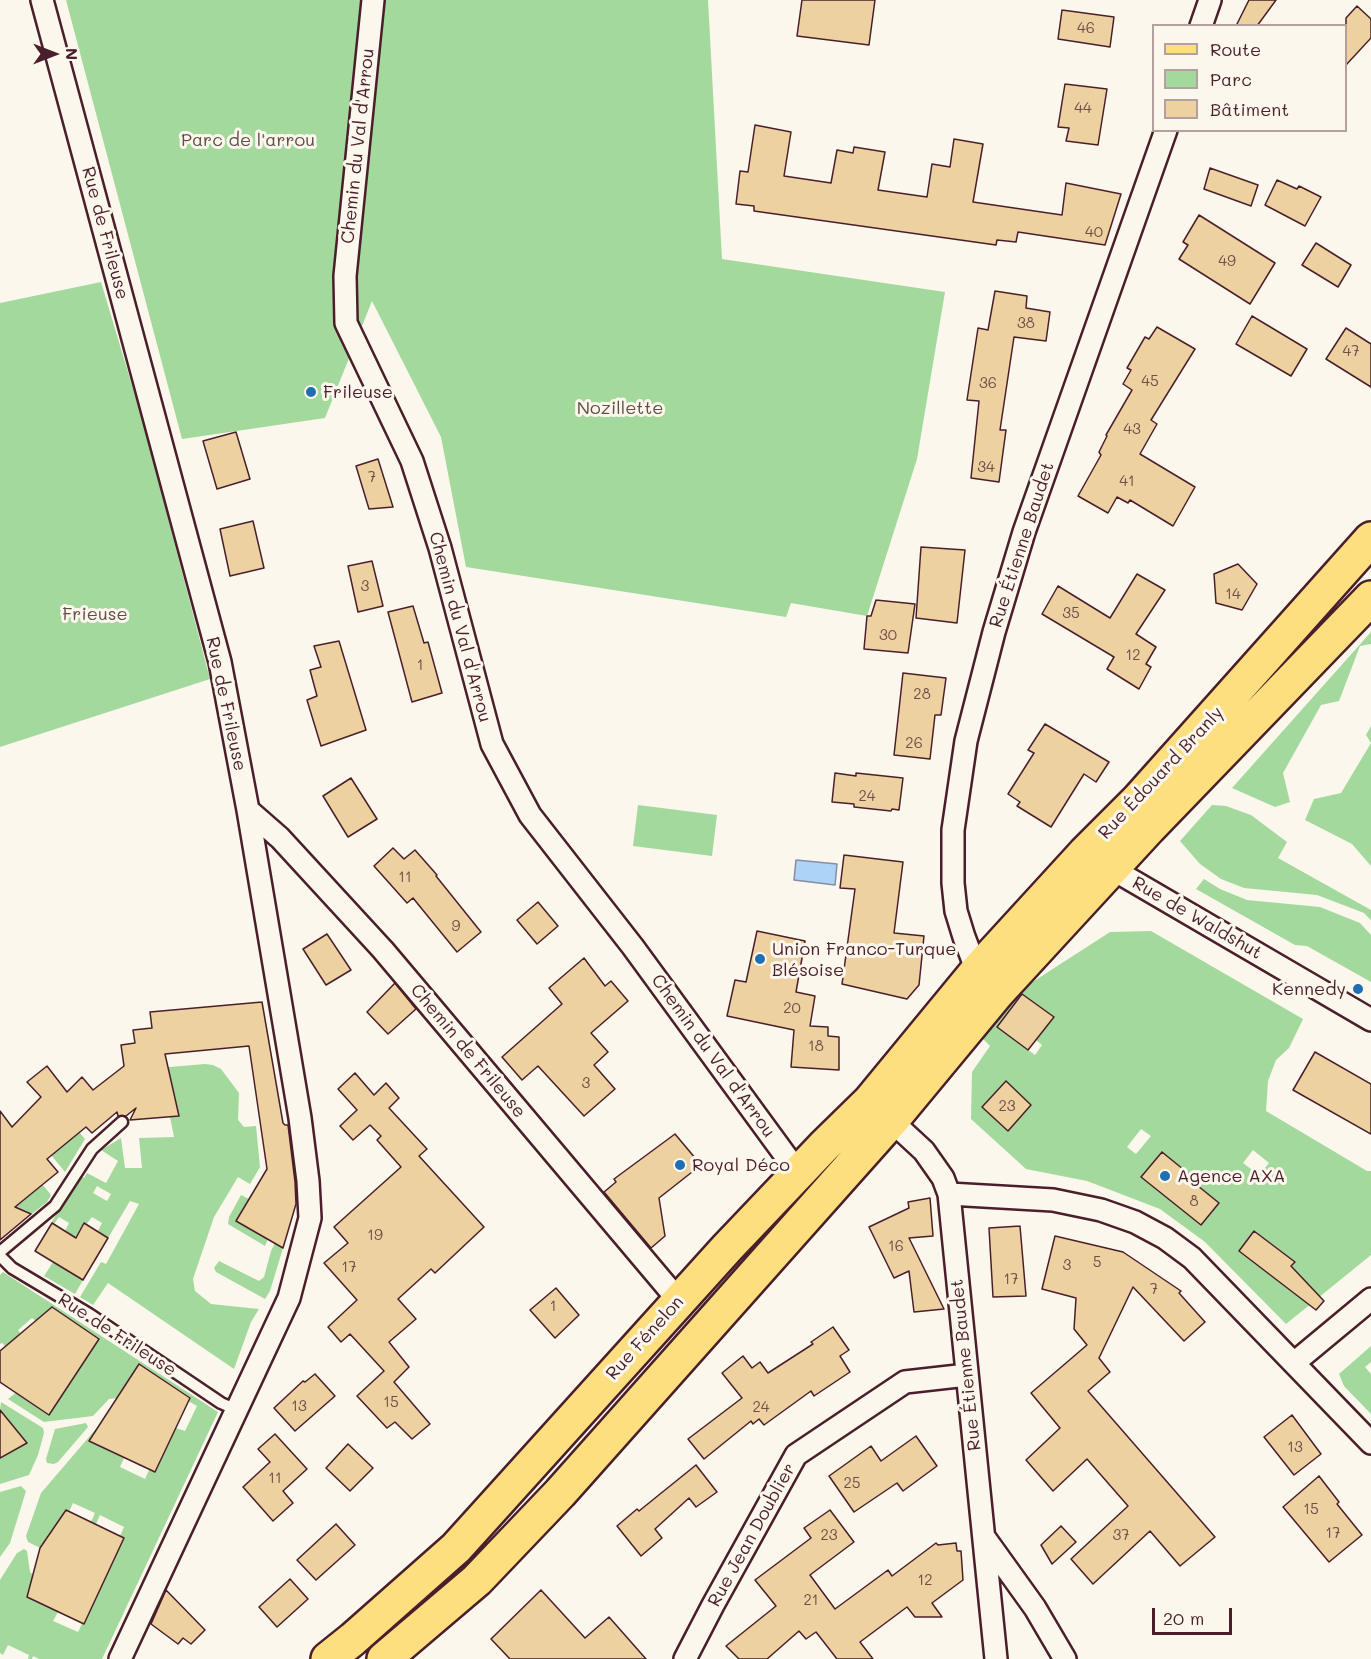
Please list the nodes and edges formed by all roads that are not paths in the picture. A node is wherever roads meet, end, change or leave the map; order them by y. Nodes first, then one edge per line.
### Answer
1 (42, 0) edge
2 (373, 0) edge
3 (1210, 0) edge
4 (1203, 24) edge
5 (1165, 132) edge
6 (1371, 539) edge
7 (1371, 598) edge
8 (248, 810) junction
9 (1098, 861) junction
10 (978, 971) junction
11 (949, 1004) joint
12 (1371, 1020) edge
13 (949, 1051) joint
14 (881, 1111) junction
15 (122, 1122) dead end
16 (797, 1176) junction
17 (950, 1194) junction
18 (0, 1254) edge
19 (1371, 1299) edge
20 (679, 1301) junction
21 (1294, 1363) junction
22 (967, 1375) junction
23 (237, 1410) junction
24 (1371, 1443) edge
25 (984, 1536) junction
26 (120, 1659) edge
27 (328, 1659) edge
28 (384, 1659) edge
29 (685, 1659) edge
30 (996, 1659) edge
31 (1065, 1659) edge

1 - 8 street, Rue de Frileuse
2 - 16 street, Chemin du Val d'Arrou
3 - 4 street
5 - 10 street, Rue Étienne Baudet
6 - 9 main road, Rue Édouard Branly
7 - 9 main road, Rue Édouard Branly
8 - 20 street, Chemin de Frileuse
8 - 23 street, Rue de Frileuse
9 - 10 main road, Rue Édouard Branly
9 - 12 street, Rue de Waldshut
9 - 13 main road, Rue Édouard Branly
10 - 11 main road, Rue Édouard Branly
11 - 14 main road, Rue Fénelon
13 - 14 main road, Rue Fénelon
14 - 16 main road, Rue Fénelon
14 - 17 street, Rue Étienne Baudet
14 - 28 main road, Rue Fénelon
15 - 18 lane, Rue de Frileuse
16 - 20 main road, Rue Fénelon
17 - 21 street
17 - 22 street, Rue Étienne Baudet
18 - 23 lane, Rue de Frileuse
19 - 21 street
20 - 27 main road, Rue Fénelon
21 - 24 street
22 - 25 street, Rue Étienne Baudet
22 - 29 street, Rue Jean Doublier
23 - 26 street, Rue de Frileuse
25 - 30 street, Rue Étienne Baudet
25 - 31 street

